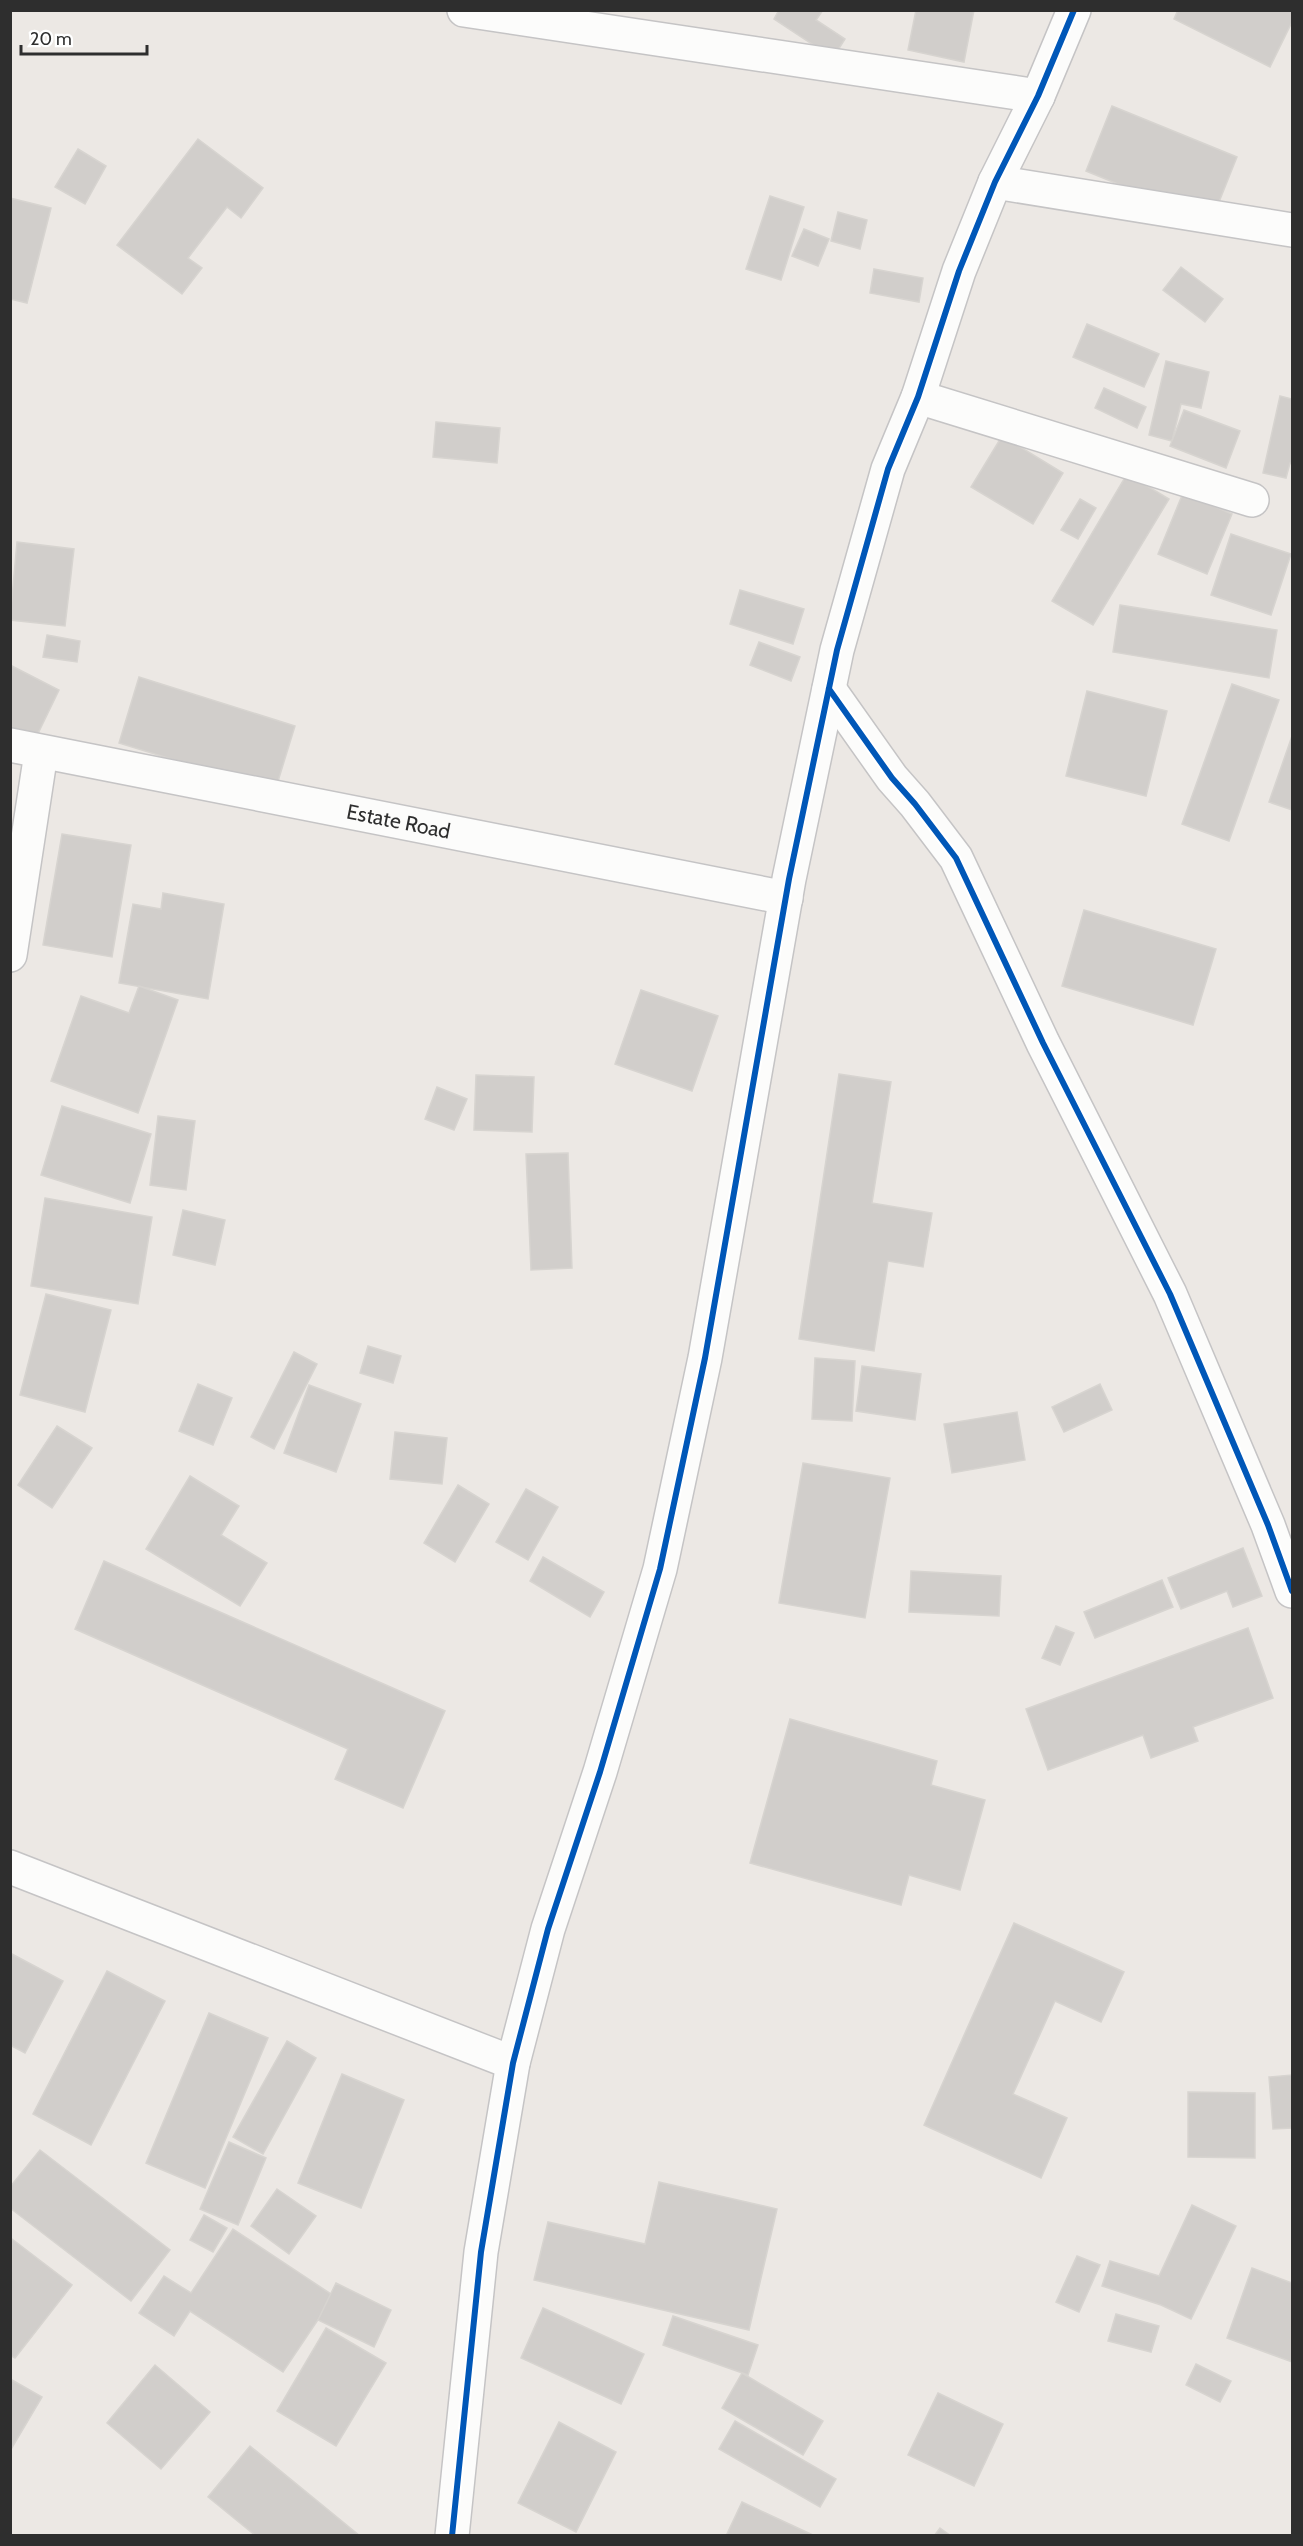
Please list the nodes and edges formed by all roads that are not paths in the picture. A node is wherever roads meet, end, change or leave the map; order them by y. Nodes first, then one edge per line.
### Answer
1 (464, 10) edge
2 (1074, 10) edge
3 (1038, 96) junction
4 (995, 182) junction
5 (1293, 230) edge
6 (918, 397) junction
7 (1252, 500) dead end
8 (829, 689) junction
9 (26, 749) edge
10 (786, 898) junction
11 (10, 955) edge
12 (1280, 1526) edge
13 (1293, 1590) edge
14 (10, 1867) edge
15 (513, 2063) junction
16 (452, 2535) edge

1 - 3 street
2 - 3 street
3 - 4 street
4 - 5 street
4 - 6 street
6 - 7 street
6 - 8 street
8 - 10 street
8 - 12 street
9 - 10 street, Estate Road
9 - 11 street
10 - 15 street
12 - 13 street
14 - 15 street
15 - 16 street

